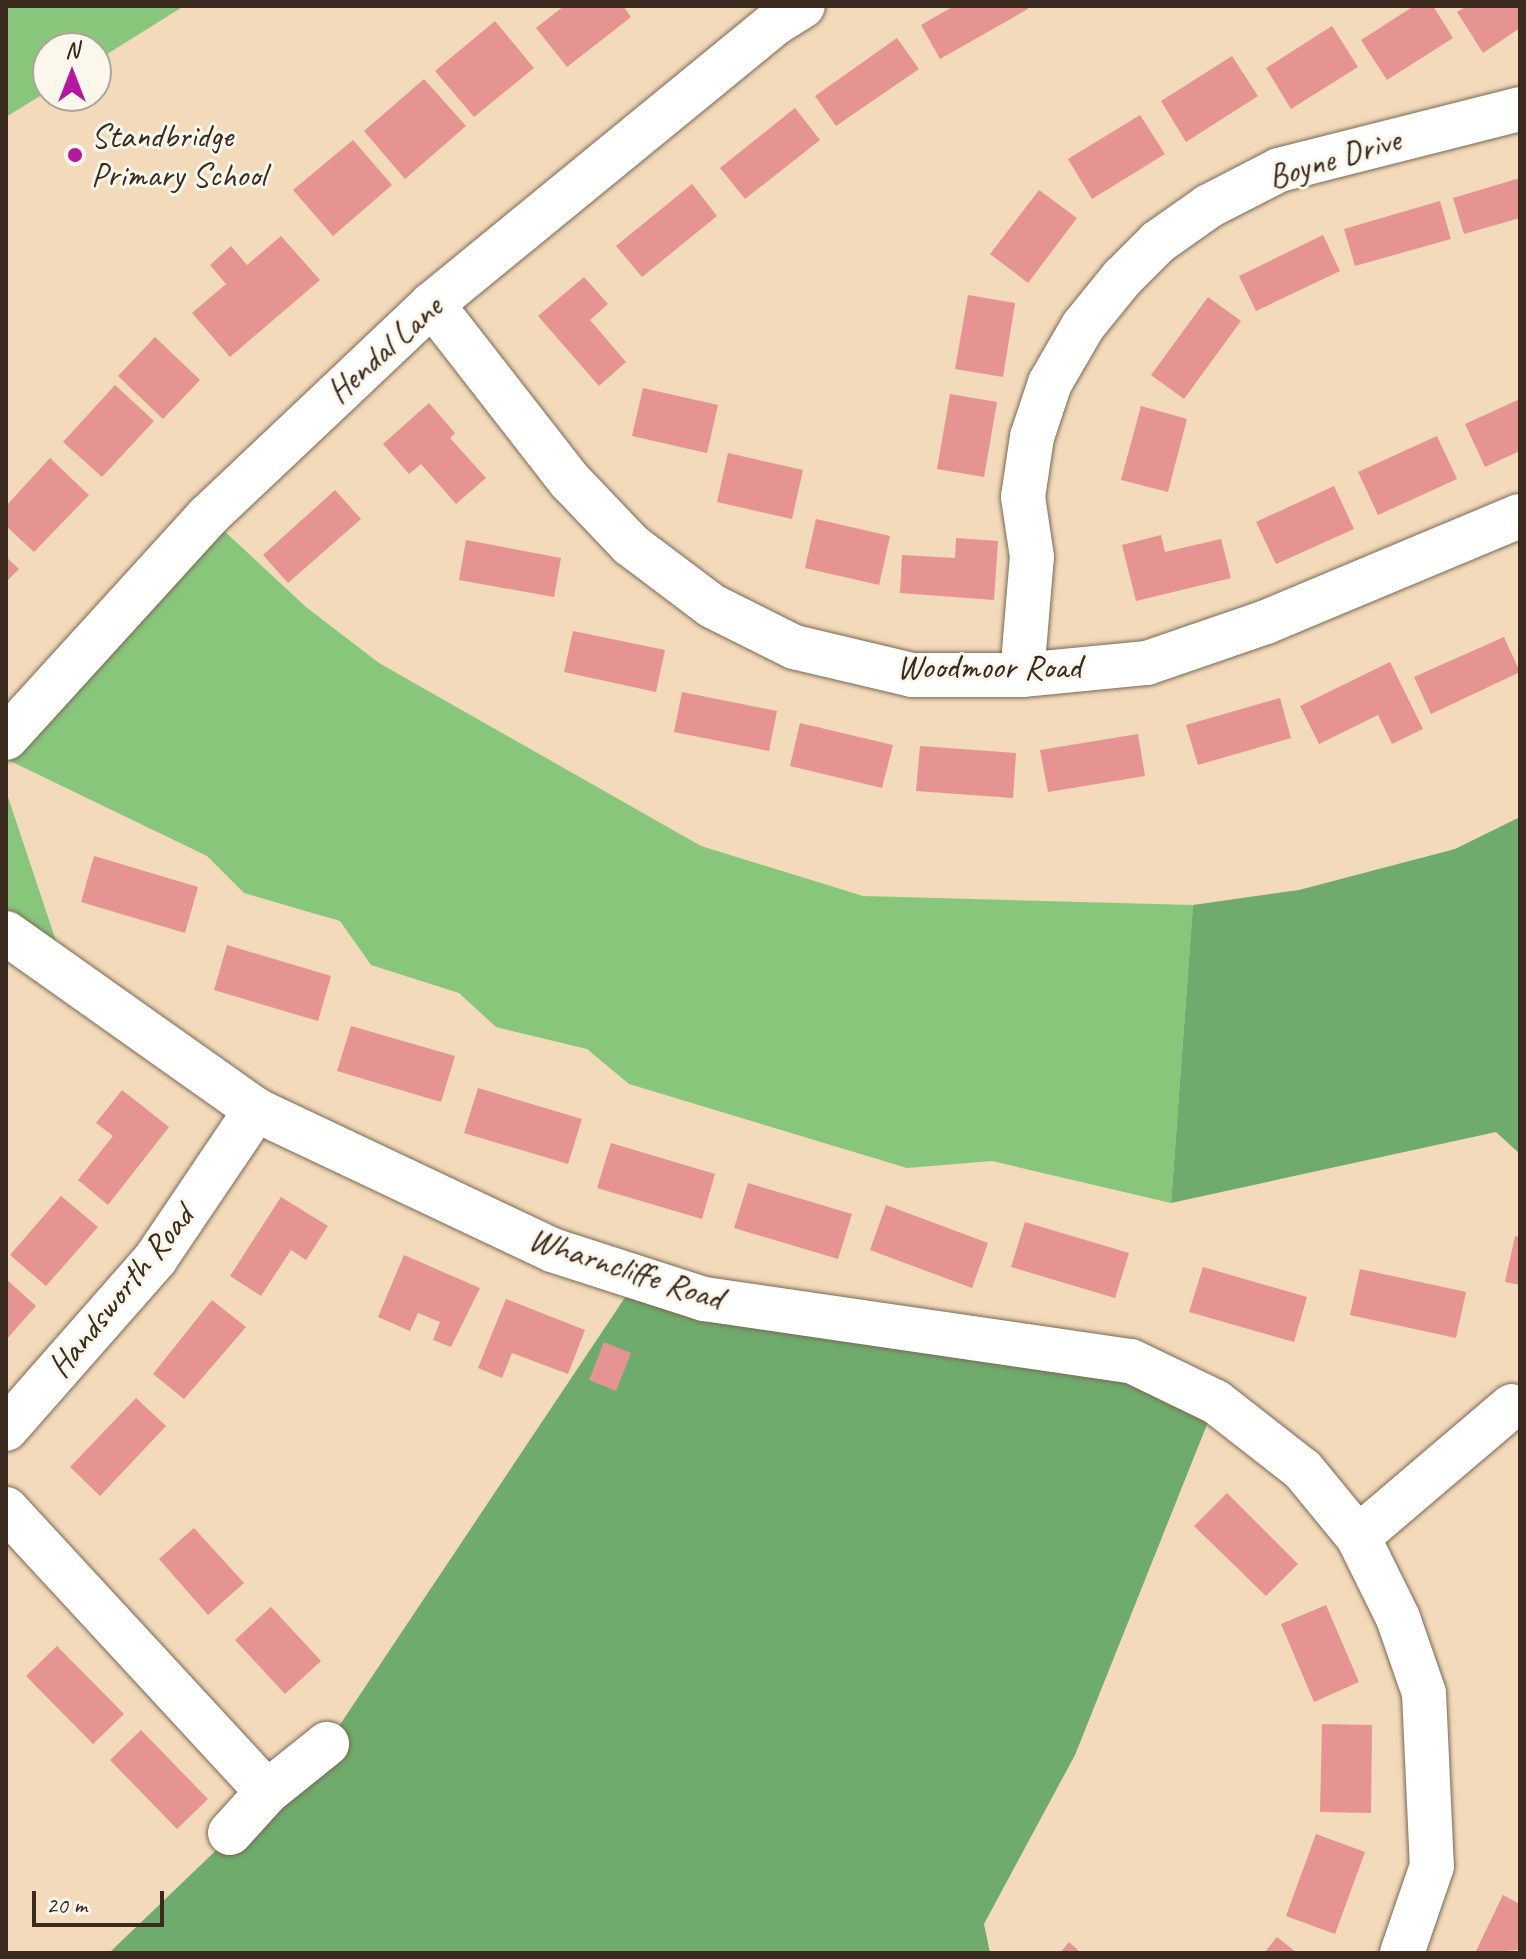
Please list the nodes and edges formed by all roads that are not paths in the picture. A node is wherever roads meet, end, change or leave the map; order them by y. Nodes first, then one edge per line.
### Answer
1 (803, 6) edge
2 (1520, 109) edge
3 (432, 304) junction
4 (1520, 516) edge
5 (1022, 675) junction
6 (6, 738) edge
7 (6, 933) edge
8 (256, 1110) junction
9 (1506, 1400) edge
10 (6, 1429) edge
11 (6, 1509) edge
12 (1358, 1537) junction
13 (327, 1744) dead end
14 (267, 1792) junction
15 (230, 1833) dead end
16 (1402, 1953) edge

1 - 3 street, Hendal Lane
2 - 5 street, Boyne Drive
3 - 5 street, Woodmoor Road
3 - 6 street, Hendal Lane
4 - 5 street, Woodmoor Road
7 - 8 street, Wharncliffe Road
8 - 10 street, Handsworth Road
8 - 12 street, Wharncliffe Road
9 - 12 street
11 - 14 street
12 - 16 street, Wharncliffe Road
13 - 14 street
14 - 15 street

